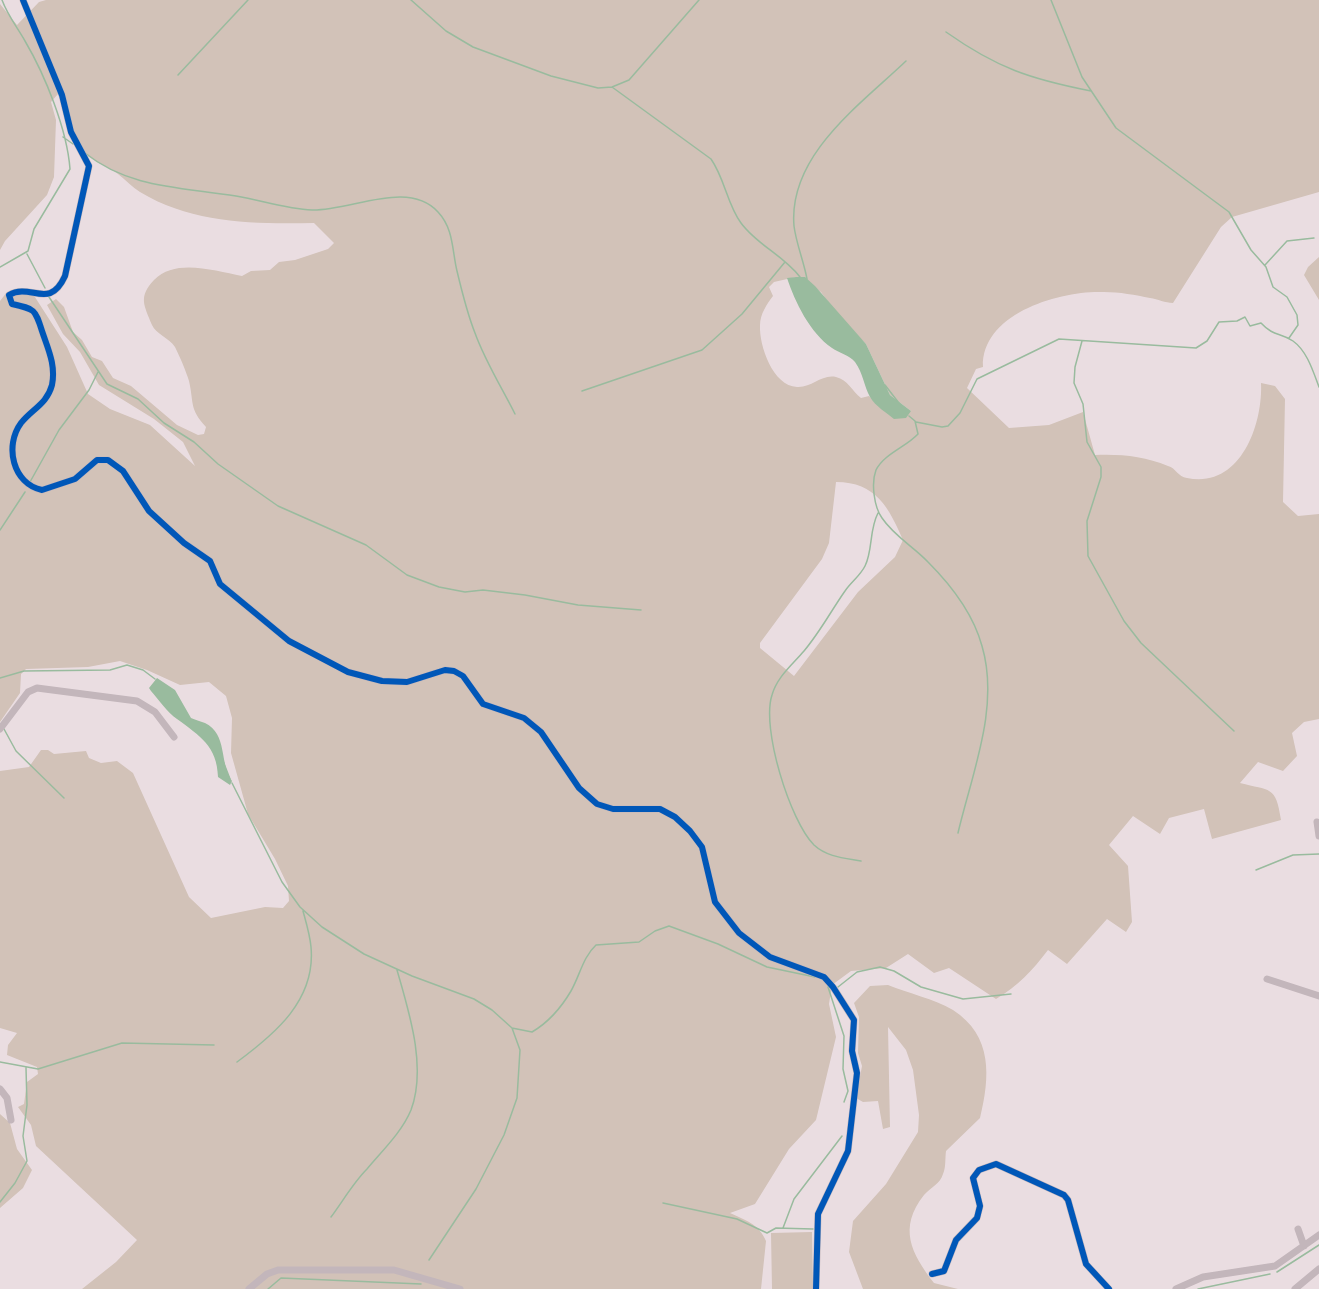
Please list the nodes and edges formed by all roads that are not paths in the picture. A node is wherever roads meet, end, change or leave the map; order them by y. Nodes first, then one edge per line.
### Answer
1 (23, 0) edge
2 (0, 729) edge
3 (174, 737) dead end
4 (1317, 822) dead end
5 (1319, 836) edge
6 (1267, 980) dead end
7 (1319, 996) edge
8 (0, 1089) edge
9 (11, 1120) dead end
10 (1298, 1230) dead end
11 (1319, 1235) edge
12 (1304, 1246) junction
13 (1319, 1269) edge
14 (932, 1274) dead end
15 (429, 1285) edge
16 (249, 1289) edge
17 (460, 1289) edge
18 (816, 1289) edge
19 (1110, 1289) edge
20 (1176, 1289) edge
21 (1295, 1289) edge

1 - 18 street
2 - 3 street
4 - 5 street
6 - 7 street
8 - 9 street
10 - 12 street
11 - 12 street
12 - 20 street
13 - 21 street
14 - 19 street
15 - 16 street
15 - 17 street

